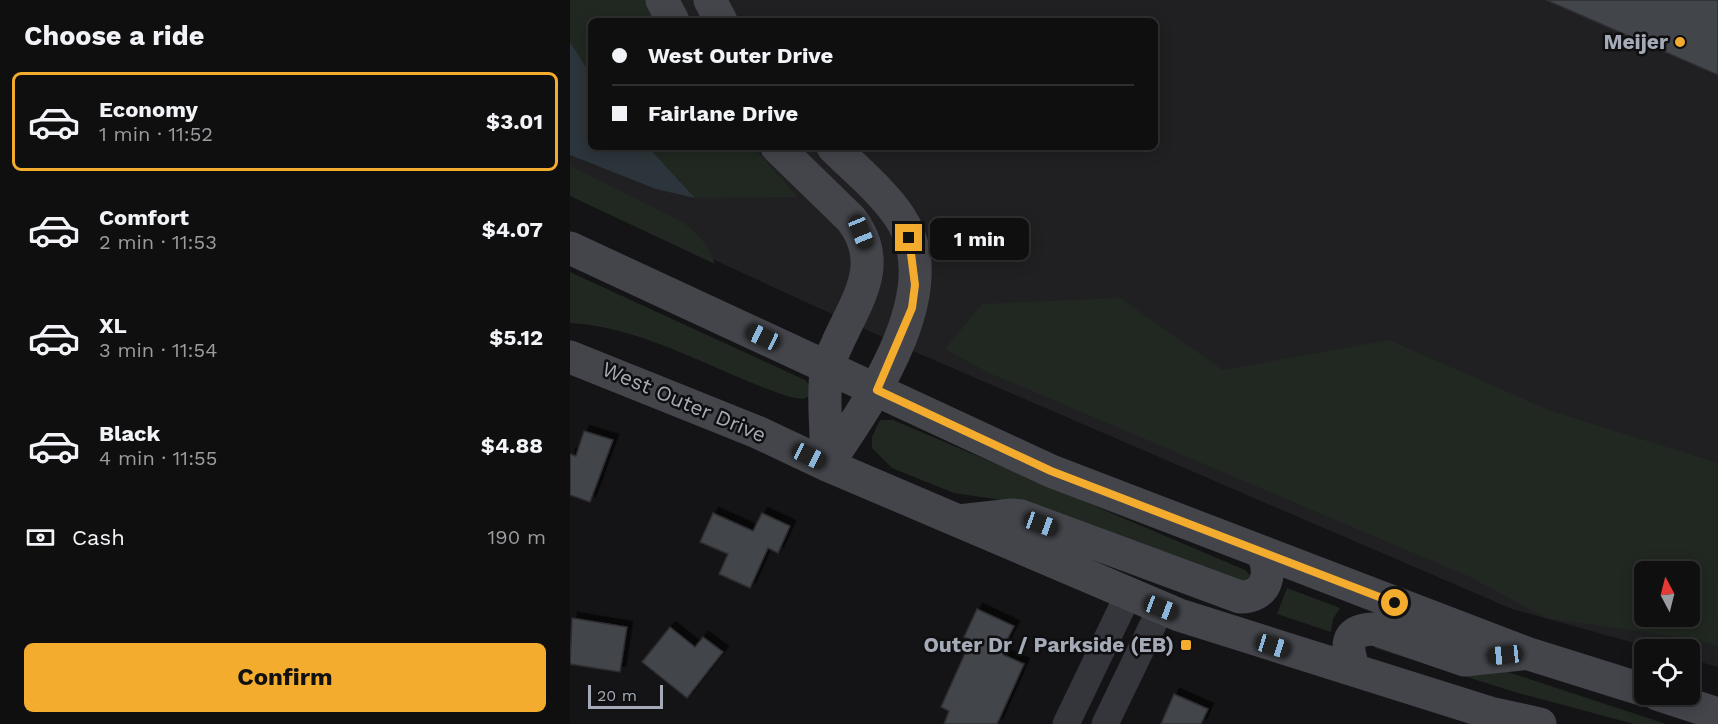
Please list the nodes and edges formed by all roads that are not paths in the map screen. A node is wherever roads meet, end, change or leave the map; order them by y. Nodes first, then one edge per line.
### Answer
1 (662, 0) edge
2 (710, 0) edge
3 (671, 18) edge
4 (719, 18) edge
5 (780, 150) edge
6 (836, 150) edge
7 (570, 248) edge
8 (570, 357) edge
9 (827, 367) junction
10 (877, 390) junction
11 (826, 465) junction
12 (957, 521) junction
13 (1263, 553) junction
14 (1128, 595) junction
15 (1161, 608) junction
16 (1526, 653) junction
17 (1354, 670) junction
18 (1634, 687) edge
19 (1691, 705) edge
20 (1718, 714) edge
21 (1066, 724) edge
22 (1105, 724) edge
23 (1540, 724) edge

1 - 3 main road
2 - 4 main road
5 - 9 main road
6 - 10 main road
7 - 9 main road
8 - 11 main road, West Outer Drive
9 - 10 main road
9 - 11 main road
10 - 11 main road
10 - 13 main road
11 - 12 main road, West Outer Drive
12 - 13 main road
12 - 14 main road, West Outer Drive
13 - 16 main road
14 - 15 main road, West Outer Drive
14 - 21 street
15 - 17 main road, West Outer Drive
15 - 22 street
16 - 17 main road
16 - 18 main road
17 - 23 main road, West Outer Drive
19 - 20 main road

